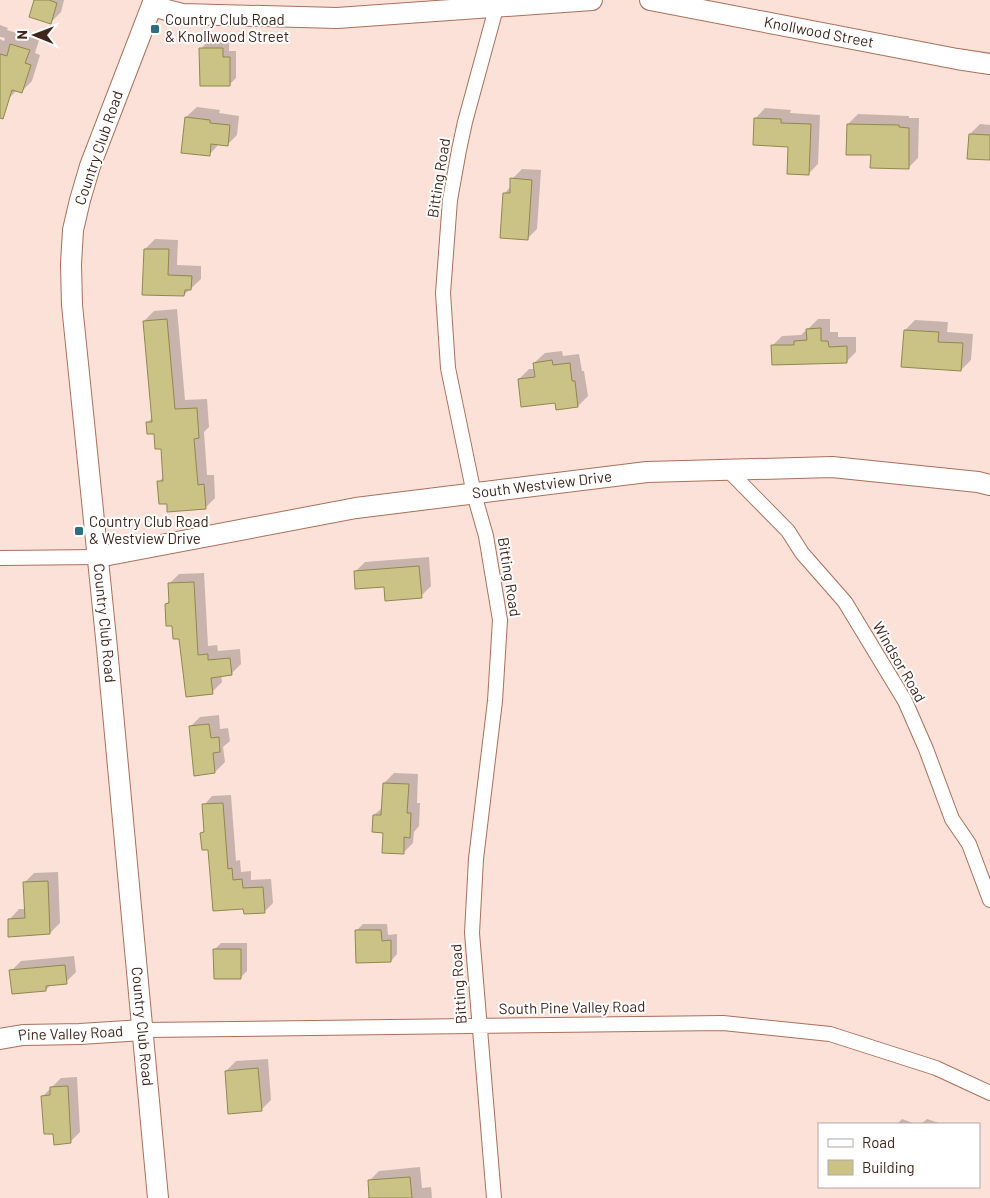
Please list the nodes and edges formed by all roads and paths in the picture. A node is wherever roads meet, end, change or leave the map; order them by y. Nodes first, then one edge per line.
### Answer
1 (592, 0) edge
2 (650, 0) edge
3 (153, 3) edge
4 (497, 3) edge
5 (990, 64) edge
6 (729, 471) junction
7 (990, 485) edge
8 (474, 494) junction
9 (98, 557) junction
10 (0, 558) edge
11 (990, 900) edge
12 (478, 1026) junction
13 (143, 1030) junction
14 (0, 1039) edge
15 (990, 1093) edge
16 (158, 1198) edge
17 (494, 1198) edge

1 - 4 main road
2 - 5 main road, Knollwood Street
3 - 4 main road
3 - 9 main road, Country Club Road
4 - 8 street, Bitting Road
6 - 7 main road, South Westview Drive
6 - 8 main road, South Westview Drive
6 - 11 street, Windsor Road
8 - 9 main road, South Westview Drive
8 - 12 street, Bitting Road
9 - 10 street
9 - 13 main road, Country Club Road
12 - 13 street, South Pine Valley Road
12 - 15 street, South Pine Valley Road
12 - 17 street, Bitting Road
13 - 14 main road, Pine Valley Road
13 - 16 main road, Country Club Road

